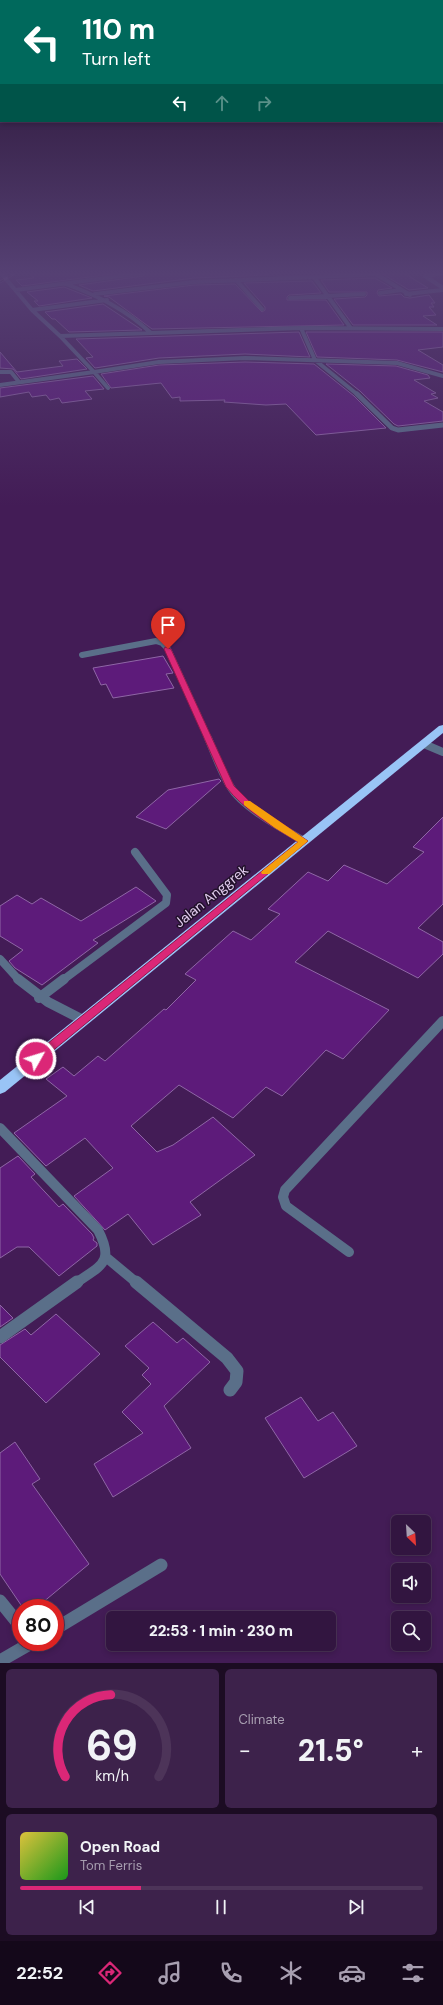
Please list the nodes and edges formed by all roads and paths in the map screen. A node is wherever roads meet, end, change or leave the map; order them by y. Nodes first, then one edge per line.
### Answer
1 (74, 351) edge
2 (311, 351) edge
3 (315, 360) junction
4 (0, 372) edge
5 (94, 372) junction
6 (443, 376) edge
7 (19, 382) junction
8 (0, 385) edge
9 (108, 388) dead end
10 (443, 425) edge
11 (82, 655) dead end
12 (443, 728) edge
13 (424, 744) junction
14 (443, 752) edge
15 (299, 838) junction
16 (135, 852) dead end
17 (0, 959) edge
18 (39, 998) junction
19 (83, 1020) junction
20 (443, 1021) edge
21 (0, 1088) edge
22 (0, 1128) edge
23 (349, 1252) dead end
24 (107, 1258) junction
25 (0, 1337) edge
26 (230, 1390) dead end
27 (161, 1564) dead end
28 (0, 1601) edge
29 (12, 1616) edge
30 (64, 1623) edge
31 (17, 1651) edge
32 (0, 1661) edge

1 - 5 street
2 - 3 street
3 - 5 street
3 - 6 street
3 - 10 street
4 - 7 street
5 - 7 street
5 - 9 street
7 - 8 street
11 - 15 street
12 - 13 highway, Jalan Anggrek
13 - 14 street
13 - 15 highway, Jalan Anggrek
15 - 19 highway, Jalan Anggrek
16 - 18 street
17 - 18 street
18 - 19 street
19 - 21 highway, Jalan Anggrek
20 - 23 street
22 - 24 street
24 - 25 street
24 - 26 street
27 - 30 street
28 - 29 street
31 - 32 street

